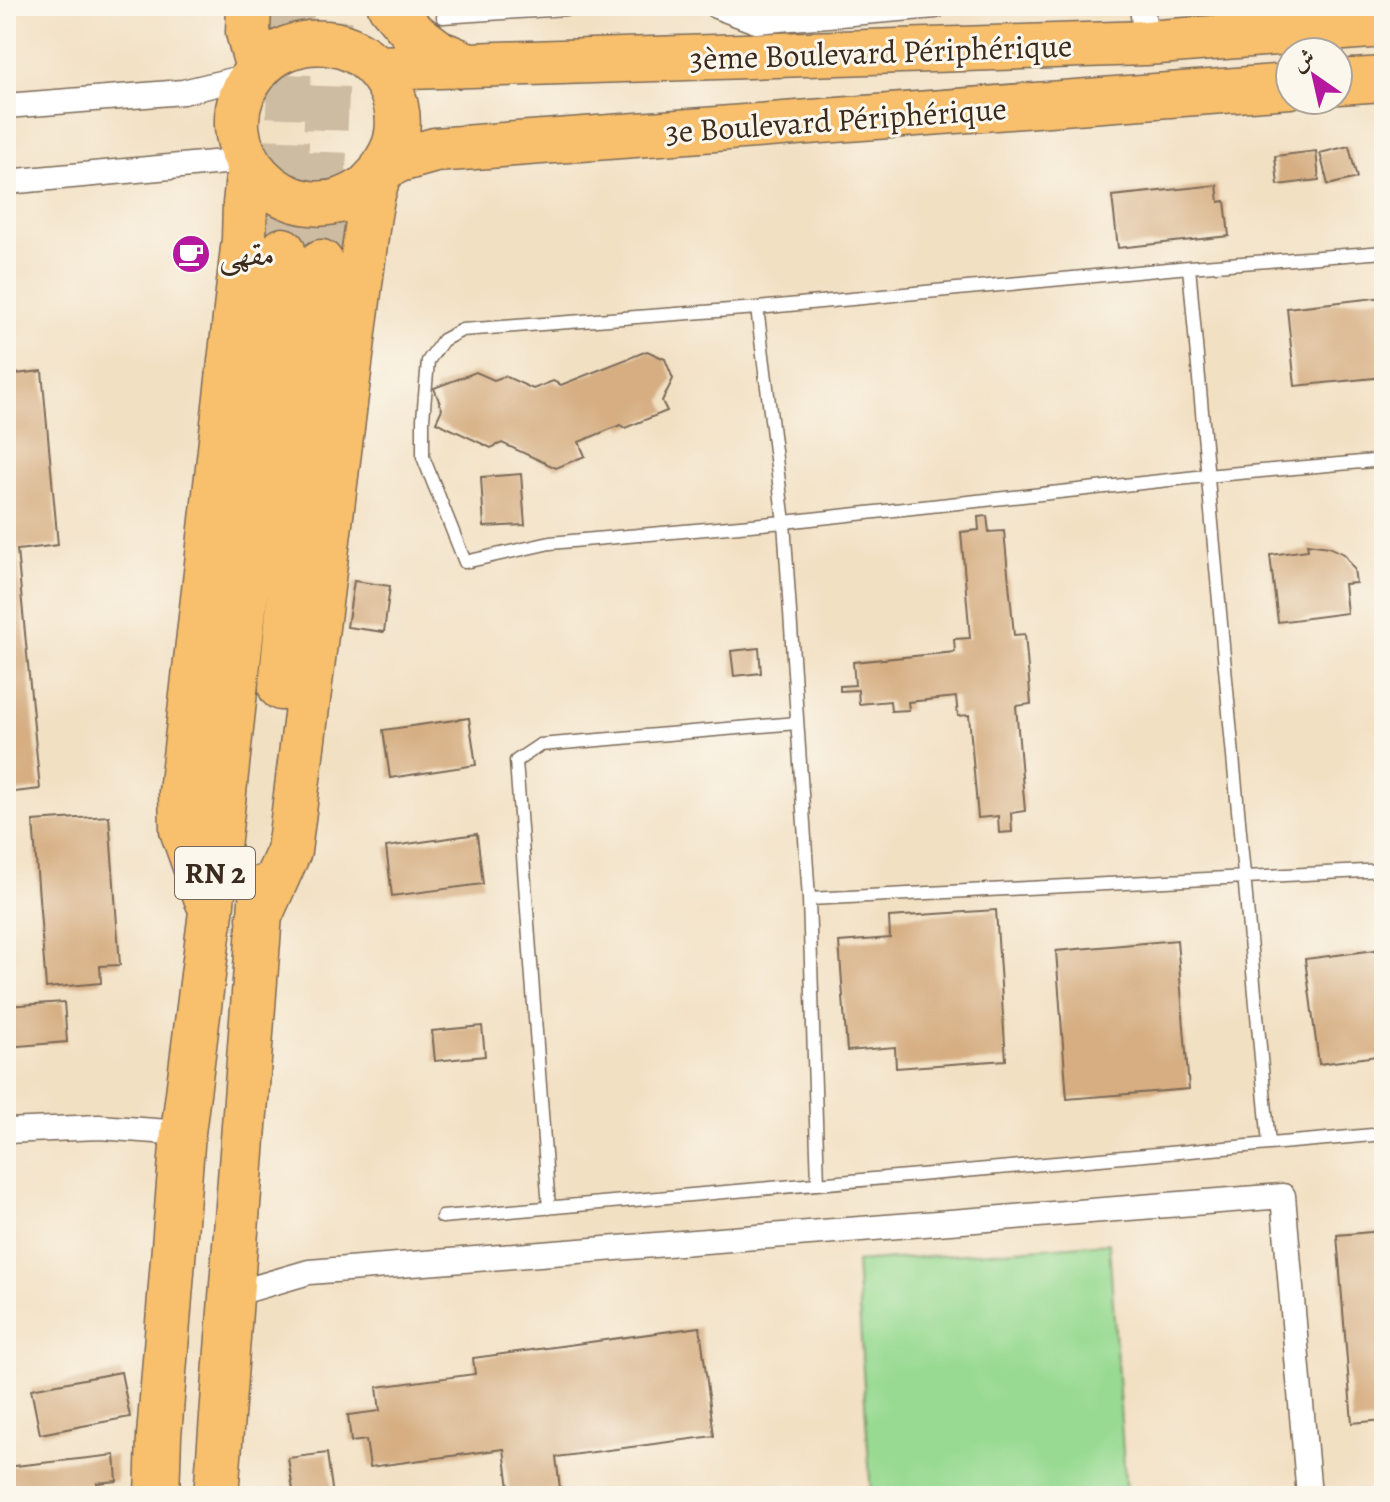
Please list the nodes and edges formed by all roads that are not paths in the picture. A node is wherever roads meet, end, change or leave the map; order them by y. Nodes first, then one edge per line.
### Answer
1 (249, 6) edge
2 (373, 6) edge
3 (390, 6) edge
4 (612, 6) edge
5 (716, 6) edge
6 (935, 6) edge
7 (443, 17) dead end
8 (1144, 24) edge
9 (1384, 25) edge
10 (374, 65) junction
11 (472, 66) junction
12 (255, 72) junction
13 (1384, 79) edge
14 (1354, 81) edge
15 (1274, 87) edge
16 (6, 106) edge
17 (435, 150) junction
18 (247, 163) junction
19 (382, 171) junction
20 (6, 182) edge
21 (365, 244) junction
22 (1384, 252) edge
23 (1189, 267) junction
24 (757, 308) junction
25 (1384, 460) edge
26 (1206, 476) junction
27 (784, 522) junction
28 (797, 723) junction
29 (1384, 870) edge
30 (1245, 879) junction
31 (809, 899) junction
32 (211, 912) junction
33 (259, 918) junction
34 (6, 1131) edge
35 (183, 1133) junction
36 (1384, 1134) edge
37 (1269, 1144) junction
38 (818, 1184) junction
39 (549, 1208) junction
40 (442, 1217) dead end
41 (230, 1295) junction
42 (157, 1496) edge
43 (216, 1496) edge
44 (1309, 1496) edge

1 - 12 highway
2 - 10 highway
3 - 11 highway
4 - 7 lane
5 - 6 street
8 - 9 highway, 3ème Boulevard Périphérique
8 - 11 highway, 3ème Boulevard Périphérique
10 - 11 highway, 3ème Boulevard Périphérique
10 - 12 highway
10 - 19 highway
12 - 16 street
12 - 18 highway
13 - 14 highway
15 - 17 highway, 3e Boulevard Périphérique
17 - 19 highway, 3e Boulevard Périphérique
17 - 21 highway
18 - 19 highway
18 - 20 street
18 - 32 highway
19 - 21 highway
21 - 33 highway
22 - 23 lane
23 - 24 lane
23 - 26 lane
24 - 27 lane
24 - 27 lane
25 - 26 lane
26 - 27 lane
26 - 30 lane
27 - 28 lane
28 - 31 lane
28 - 39 lane
29 - 30 lane
30 - 31 lane
30 - 37 lane
31 - 38 lane
32 - 33 highway, RN 2
32 - 35 highway, RN 2
33 - 41 highway, RN 2
34 - 35 street
35 - 42 highway, RN 2
36 - 37 lane
37 - 38 lane
38 - 39 lane
39 - 40 lane
41 - 43 highway, RN 2
41 - 44 street

